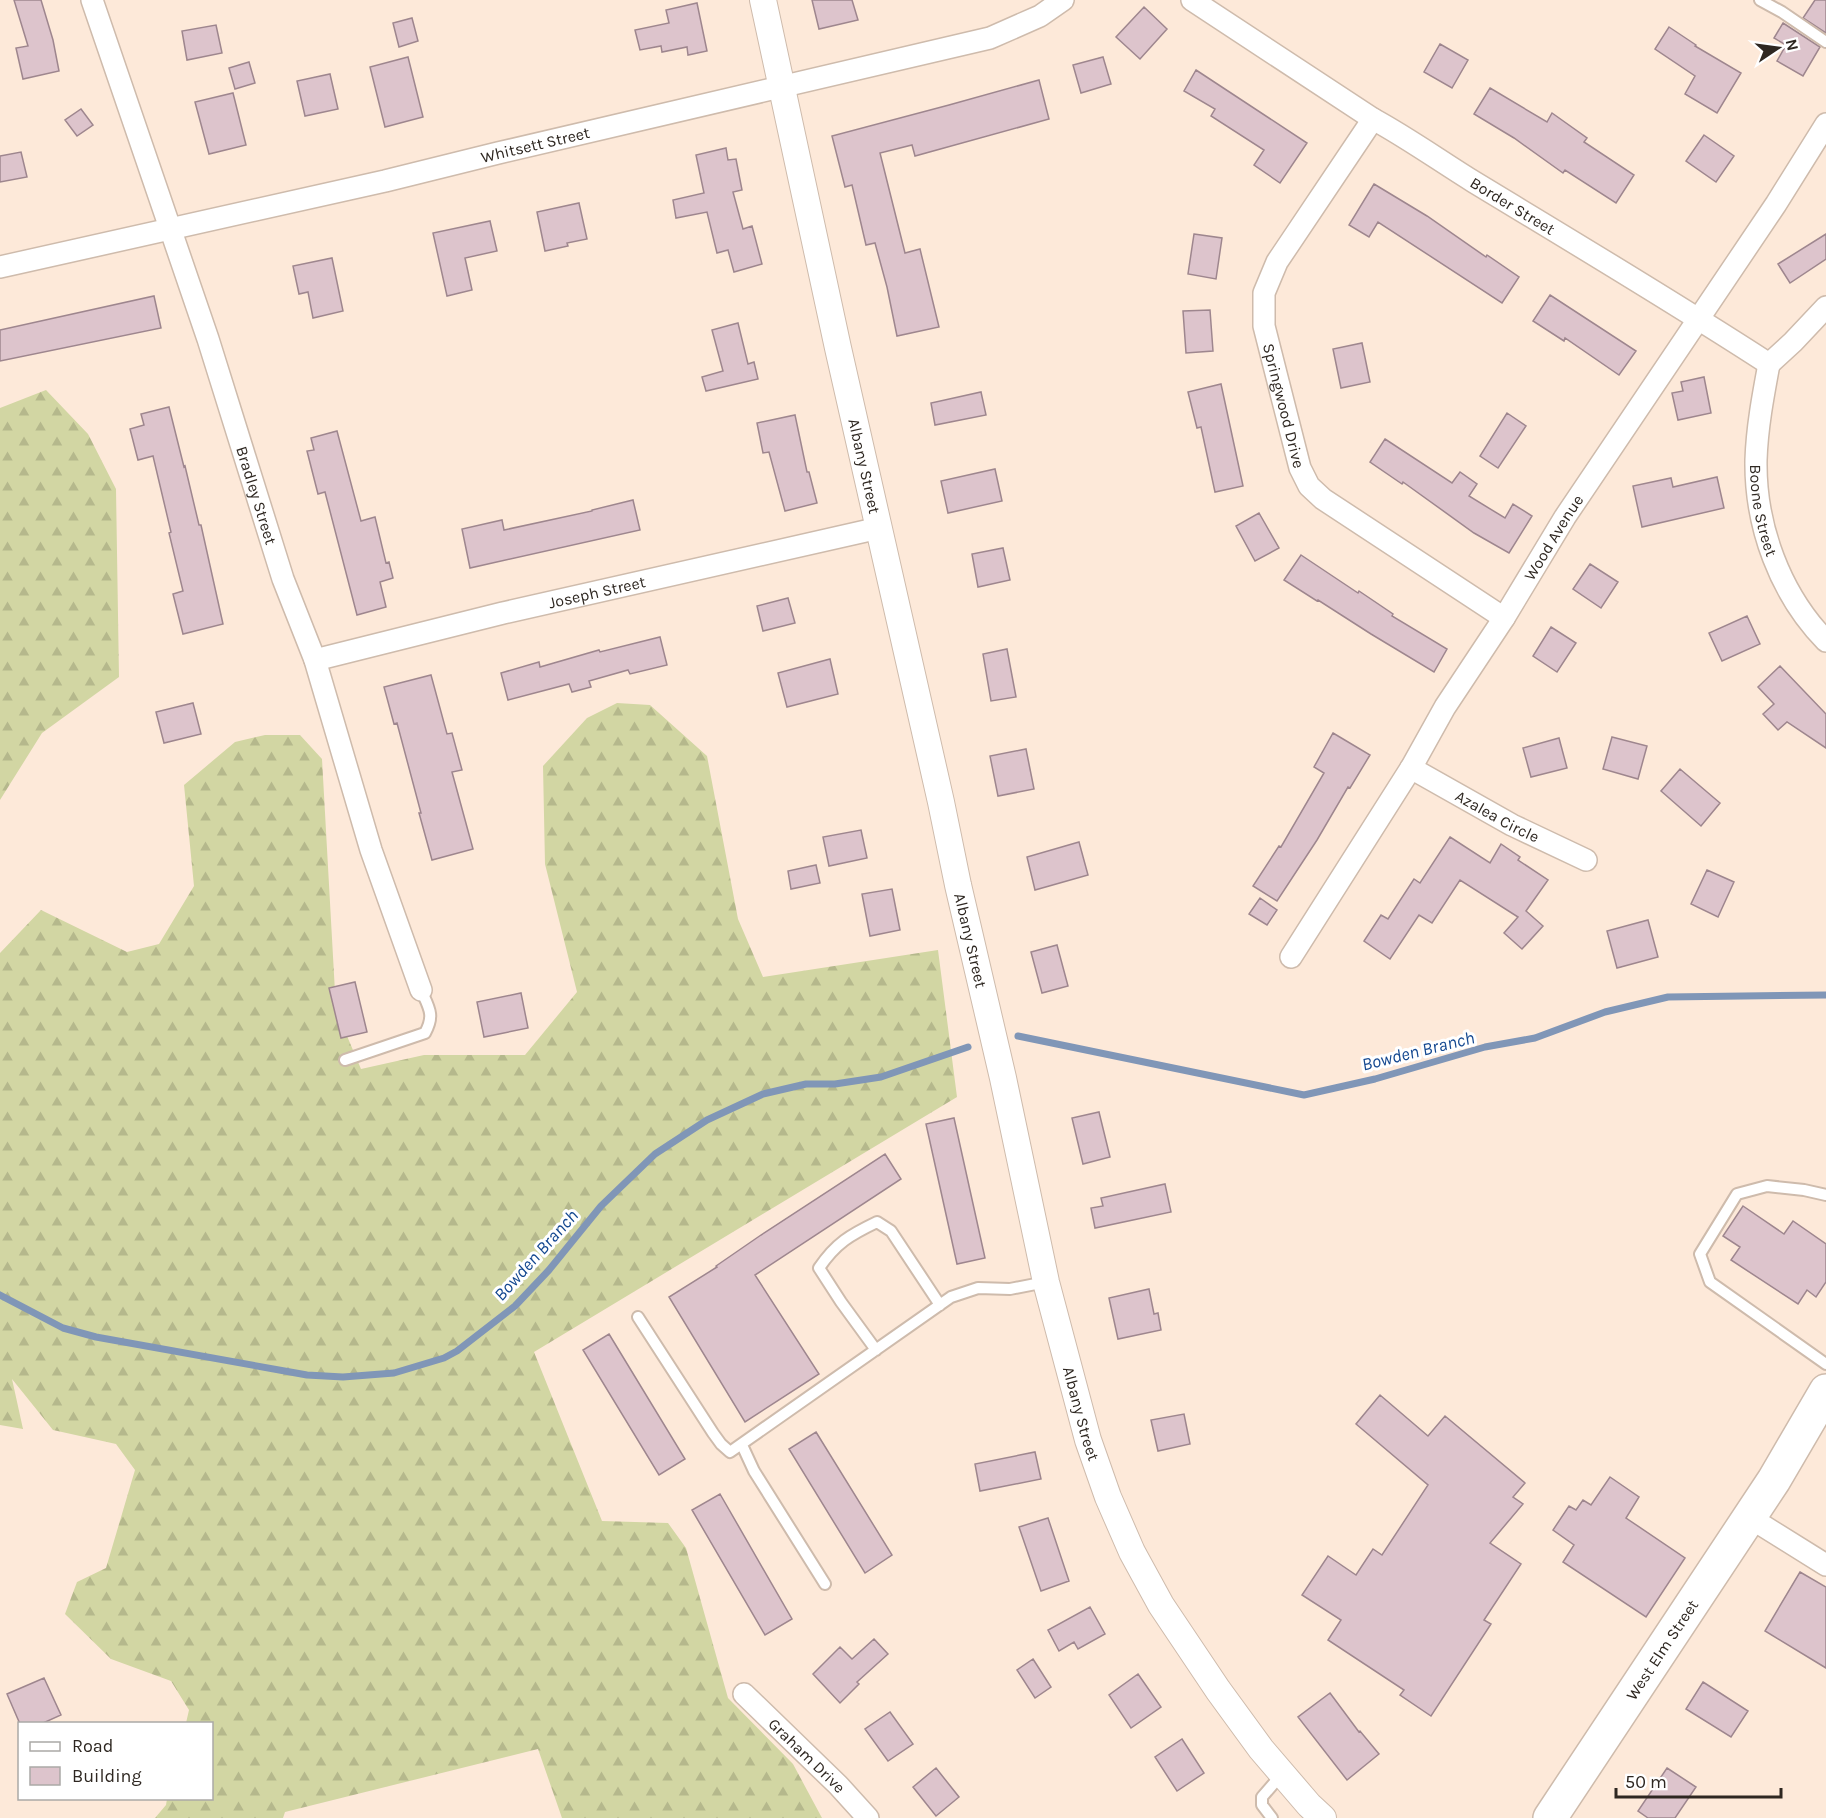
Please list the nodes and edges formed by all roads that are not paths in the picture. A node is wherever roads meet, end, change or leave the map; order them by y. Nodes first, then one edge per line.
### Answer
1 (92, 0) edge
2 (763, 0) edge
3 (1063, 0) edge
4 (1192, 0) edge
5 (1760, 0) edge
6 (1826, 42) edge
7 (782, 87) junction
8 (1373, 119) junction
9 (1826, 124) edge
10 (170, 229) junction
11 (0, 267) edge
12 (1826, 307) edge
13 (1699, 319) junction
14 (1769, 364) junction
15 (879, 528) junction
16 (1504, 618) junction
17 (1826, 641) edge
18 (315, 660) junction
19 (1411, 768) junction
20 (1586, 860) dead end
21 (1291, 957) dead end
22 (421, 990) joint
23 (345, 1060) dead end
24 (1826, 1195) edge
25 (1046, 1282) junction
26 (940, 1305) junction
27 (638, 1317) dead end
28 (876, 1350) junction
29 (1826, 1364) edge
30 (1826, 1391) edge
31 (742, 1445) junction
32 (1749, 1517) junction
33 (1826, 1565) edge
34 (825, 1584) dead end
35 (744, 1694) dead end
36 (1282, 1774) junction
37 (868, 1818) edge
38 (1272, 1818) edge
39 (1322, 1818) edge
40 (1550, 1818) edge

1 - 10 street, Bradley Street
2 - 7 street, Albany Street
3 - 7 street, Whitsett Street
4 - 8 street, Border Street
5 - 6 lane
7 - 10 street, Whitsett Street
7 - 15 street, Albany Street
8 - 13 street, Border Street
8 - 16 street, Springwood Drive
9 - 13 street, Wood Avenue
10 - 11 street, Whitsett Street
10 - 18 street, Bradley Street
12 - 14 street
13 - 14 street, Border Street
13 - 16 street, Wood Avenue
14 - 17 street, Boone Street
15 - 18 street, Joseph Street
15 - 25 street, Albany Street
16 - 19 street, Wood Avenue
18 - 22 street, Bradley Street
19 - 20 street, Azalea Circle
19 - 21 street, Wood Avenue
22 - 23 lane
24 - 29 lane
25 - 26 lane
25 - 36 street, Albany Street
26 - 28 lane
26 - 28 lane
27 - 31 lane
28 - 31 lane
30 - 32 highway, West Elm Street
31 - 34 lane
32 - 33 street
32 - 40 highway, West Elm Street
35 - 37 street, Graham Drive
36 - 38 lane
36 - 39 street, Albany Street

